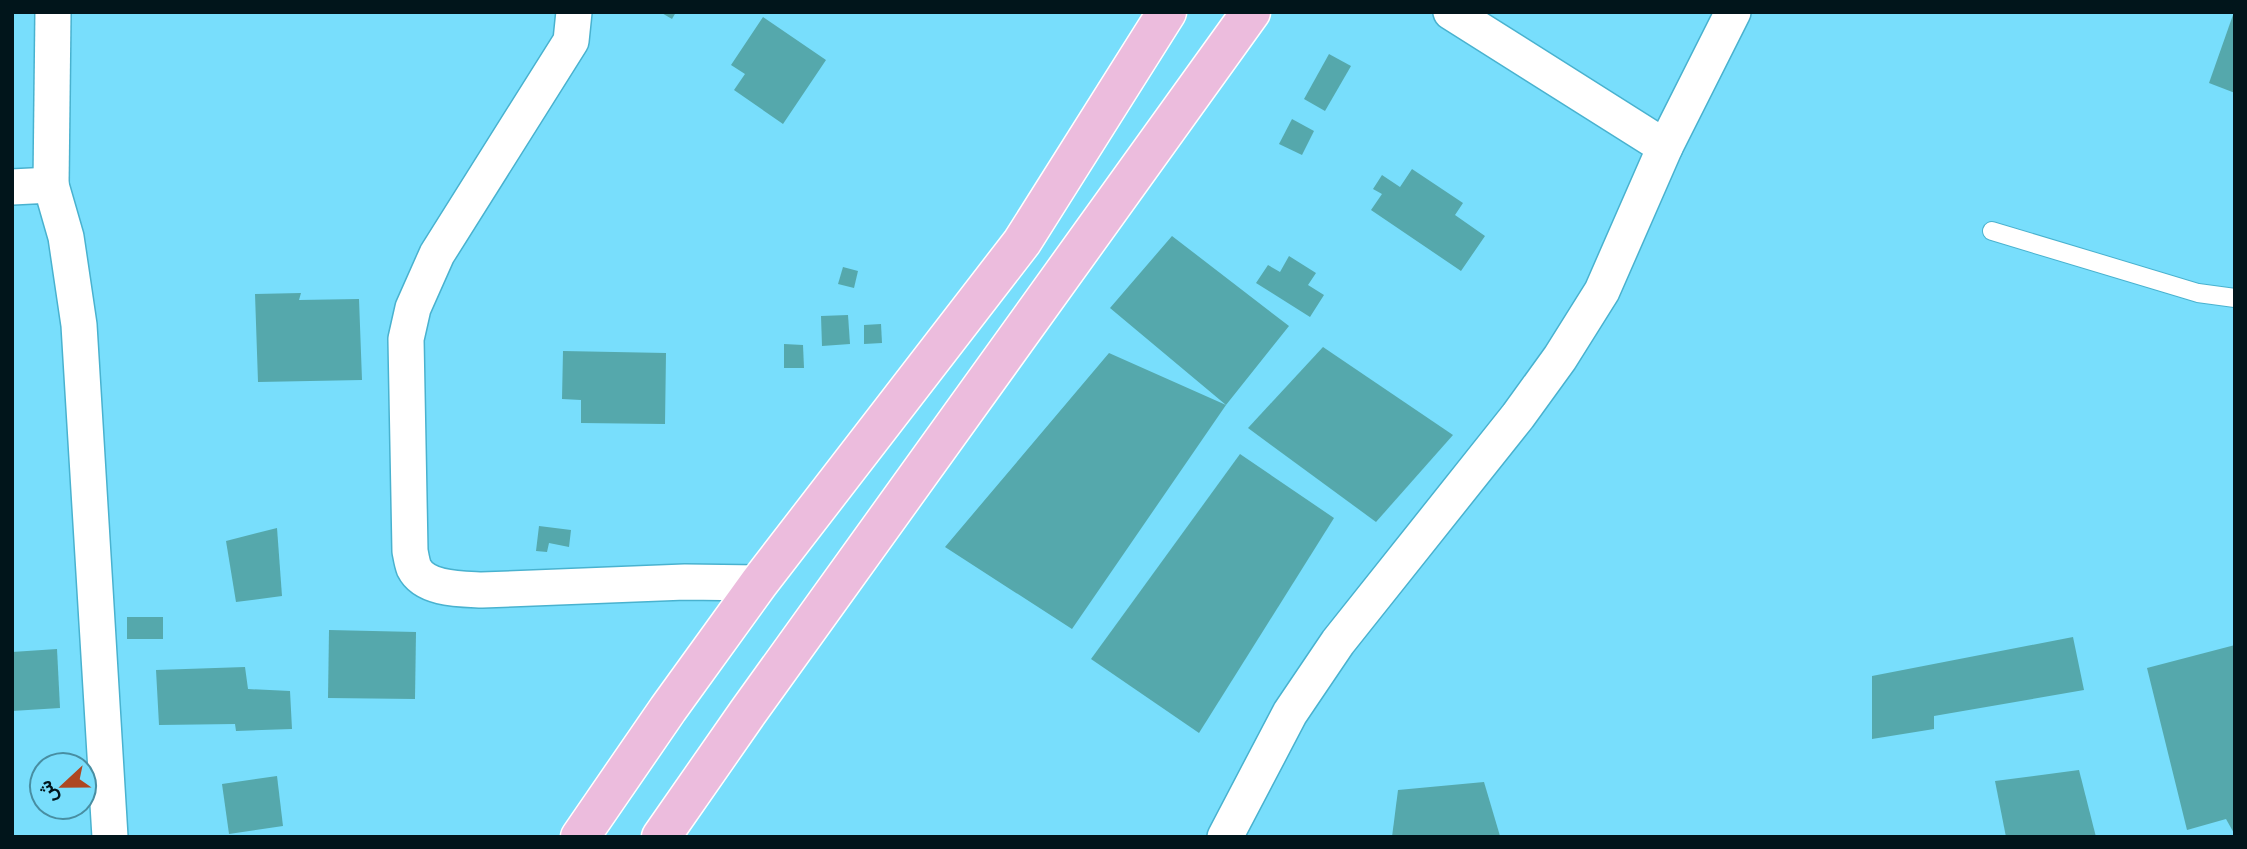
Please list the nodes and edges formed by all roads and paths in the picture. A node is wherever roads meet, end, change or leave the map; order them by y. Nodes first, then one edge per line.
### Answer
1 (53, 12) edge
2 (574, 12) edge
3 (1167, 12) edge
4 (1251, 12) edge
5 (1451, 12) edge
6 (1733, 12) edge
7 (1665, 147) junction
8 (51, 185) junction
9 (12, 187) edge
10 (1992, 231) dead end
11 (2235, 298) edge
12 (759, 583) junction
13 (110, 837) edge
14 (580, 837) edge
15 (661, 837) edge
16 (1225, 837) edge

1 - 8 street
2 - 12 street
3 - 12 main road
4 - 15 main road
5 - 7 street
6 - 7 street
7 - 16 street
8 - 9 street
8 - 13 street
10 - 11 lane
12 - 14 main road

